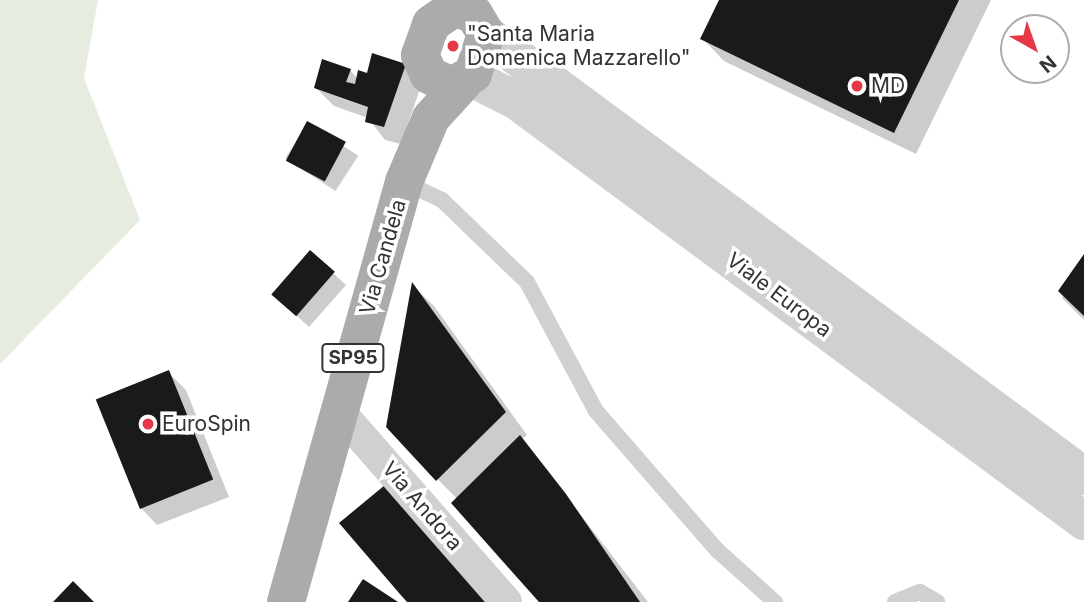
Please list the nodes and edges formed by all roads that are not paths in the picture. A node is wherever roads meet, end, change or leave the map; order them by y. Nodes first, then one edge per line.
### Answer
1 (466, 11) edge
2 (454, 79) junction
3 (404, 182) junction
4 (338, 410) junction
5 (1084, 476) edge
6 (1084, 521) edge
7 (286, 602) edge
8 (506, 602) edge
9 (775, 602) edge
10 (895, 602) edge
11 (937, 602) edge

1 - 2 main road, Via Candela / SP95
1 - 2 main road
1 - 5 street, Viale Europa
2 - 3 main road, Via Candela / SP95
2 - 6 street, Viale Europa
3 - 4 main road, Via Candela / SP95
3 - 9 lane
4 - 7 main road, Via Candela / SP95
4 - 8 street, Via Andora
10 - 11 lane

